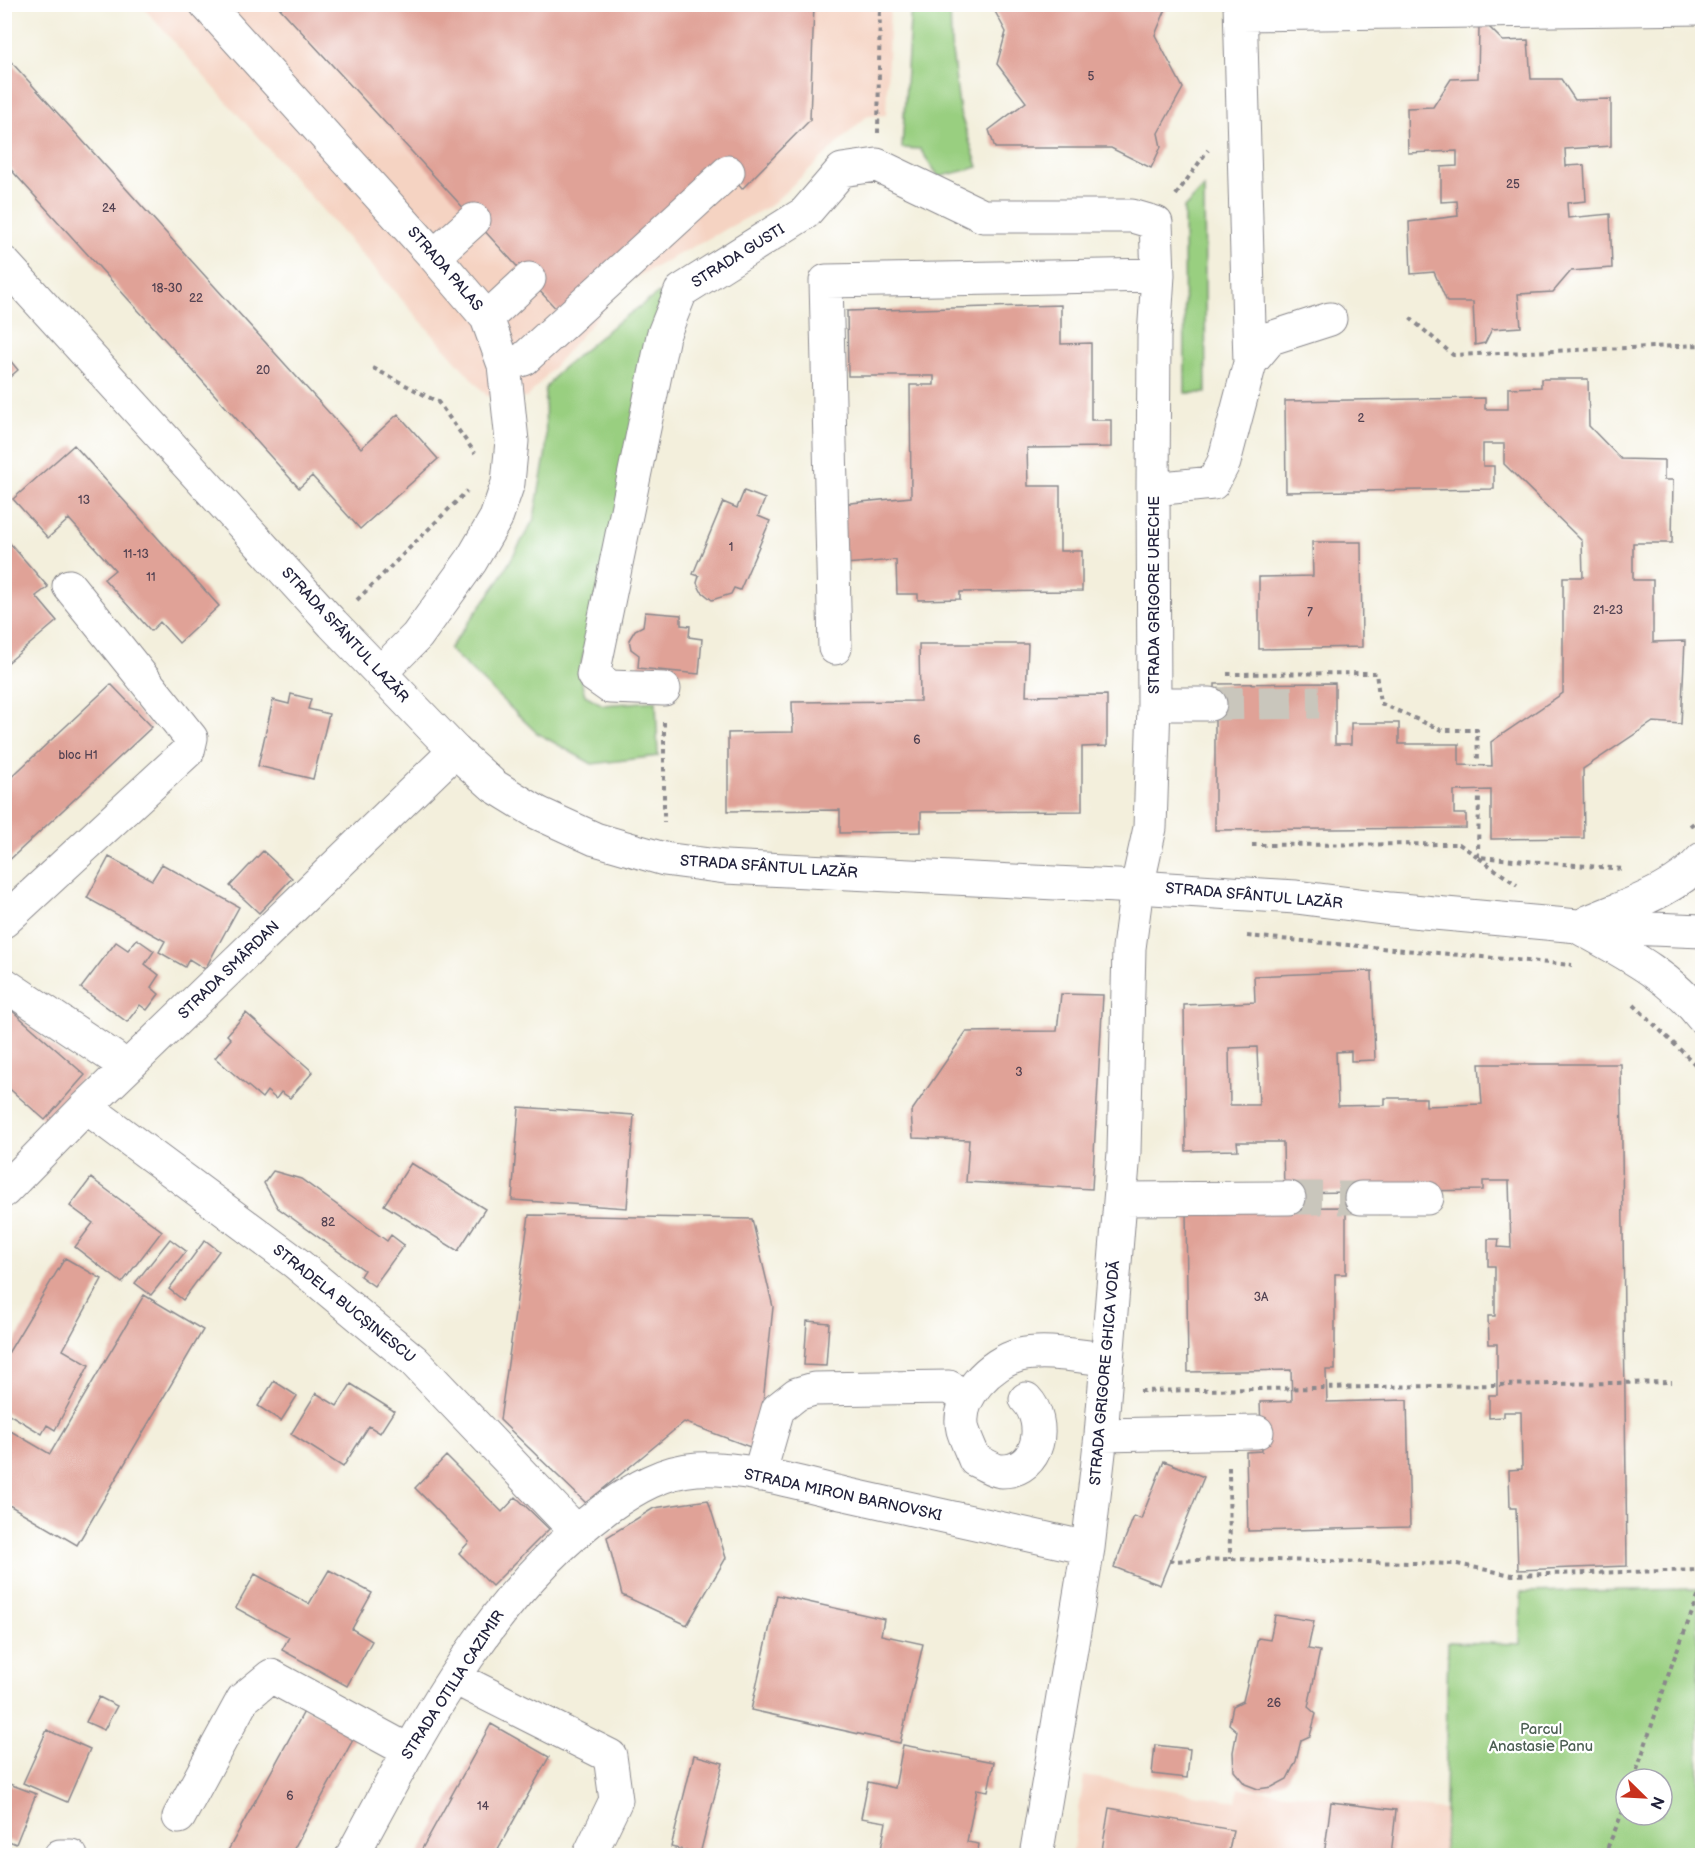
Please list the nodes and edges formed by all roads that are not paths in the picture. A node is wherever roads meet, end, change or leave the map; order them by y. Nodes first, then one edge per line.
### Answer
1 (206, 4) edge
2 (1395, 7) edge
3 (1702, 8) edge
4 (1241, 9) edge
5 (728, 172) dead end
6 (474, 220) dead end
7 (434, 256) junction
8 (4, 263) edge
9 (1158, 275) junction
10 (529, 279) dead end
11 (487, 318) junction
12 (1330, 319) dead end
13 (1250, 363) junction
14 (504, 365) junction
15 (1153, 489) junction
16 (69, 586) dead end
17 (835, 648) dead end
18 (380, 673) junction
19 (663, 689) road end
20 (1154, 704) junction
21 (1210, 704) tunnel mouth
22 (455, 751) junction
23 (1702, 859) edge
24 (1137, 886) junction
25 (4, 921) edge
26 (1578, 926) junction
27 (1702, 931) edge
28 (4, 984) edge
29 (1702, 1017) edge
30 (125, 1069) junction
31 (86, 1107) junction
32 (4, 1191) edge
33 (1289, 1198) tunnel mouth
34 (1361, 1198) tunnel mouth
35 (1427, 1198) dead end
36 (1121, 1199) junction
37 (1107, 1374) junction
38 (966, 1398) junction
39 (1026, 1400) dead end
40 (1257, 1432) dead end
41 (1101, 1435) junction
42 (759, 1475) junction
43 (576, 1531) junction
44 (1088, 1548) junction
45 (455, 1678) junction
46 (409, 1751) junction
47 (179, 1817) dead end
48 (60, 1856) edge
49 (71, 1856) edge
50 (352, 1856) edge
51 (590, 1856) edge
52 (1036, 1856) edge

1 - 7 street, STRADA PALAS
2 - 3 street
2 - 4 street
4 - 13 street, STRADA GRIGORE URECHE
5 - 14 street
6 - 7 street
7 - 11 street, STRADA PALAS
8 - 18 street, STRADA SFÂNTUL LAZĂR
9 - 15 street
9 - 17 street
9 - 19 street, STRADA GUSTI
10 - 11 street
11 - 14 street, STRADA PALAS
12 - 13 street, STRADA GRIGORE URECHE
13 - 15 street, STRADA GRIGORE URECHE
14 - 18 street, STRADA PALAS
15 - 20 street, STRADA GRIGORE URECHE
16 - 25 street
18 - 22 street, STRADA SFÂNTUL LAZĂR
20 - 21 street
20 - 24 street, STRADA GRIGORE URECHE
22 - 24 street, STRADA SFÂNTUL LAZĂR
22 - 30 street, STRADA SMÂRDAN
23 - 26 street
24 - 26 street, STRADA SFÂNTUL LAZĂR
24 - 36 street, STRADA GRIGORE GHICA VODĂ
26 - 27 street, STRADA SFÂNTUL LAZĂR
26 - 29 street
28 - 30 street
30 - 31 street, STRADA SMÂRDAN
31 - 32 street, STRADA SMÂRDAN
31 - 43 street, STRADELA BUCȘINESCU
33 - 36 street
34 - 35 street
36 - 37 street, STRADA GRIGORE GHICA VODĂ
37 - 38 street
37 - 41 street, STRADA GRIGORE GHICA VODĂ
38 - 39 street
38 - 42 street
40 - 41 street
41 - 44 street, STRADA GRIGORE GHICA VODĂ
42 - 43 street, STRADA MIRON BARNOVSKI
42 - 44 street, STRADA MIRON BARNOVSKI
43 - 45 street, STRADA OTILIA CAZIMIR
44 - 52 street, STRADA GRIGORE GHICA VODĂ
45 - 46 street, STRADA OTILIA CAZIMIR
45 - 51 street
46 - 47 street
46 - 50 street, STRADA OTILIA CAZIMIR
48 - 49 street

